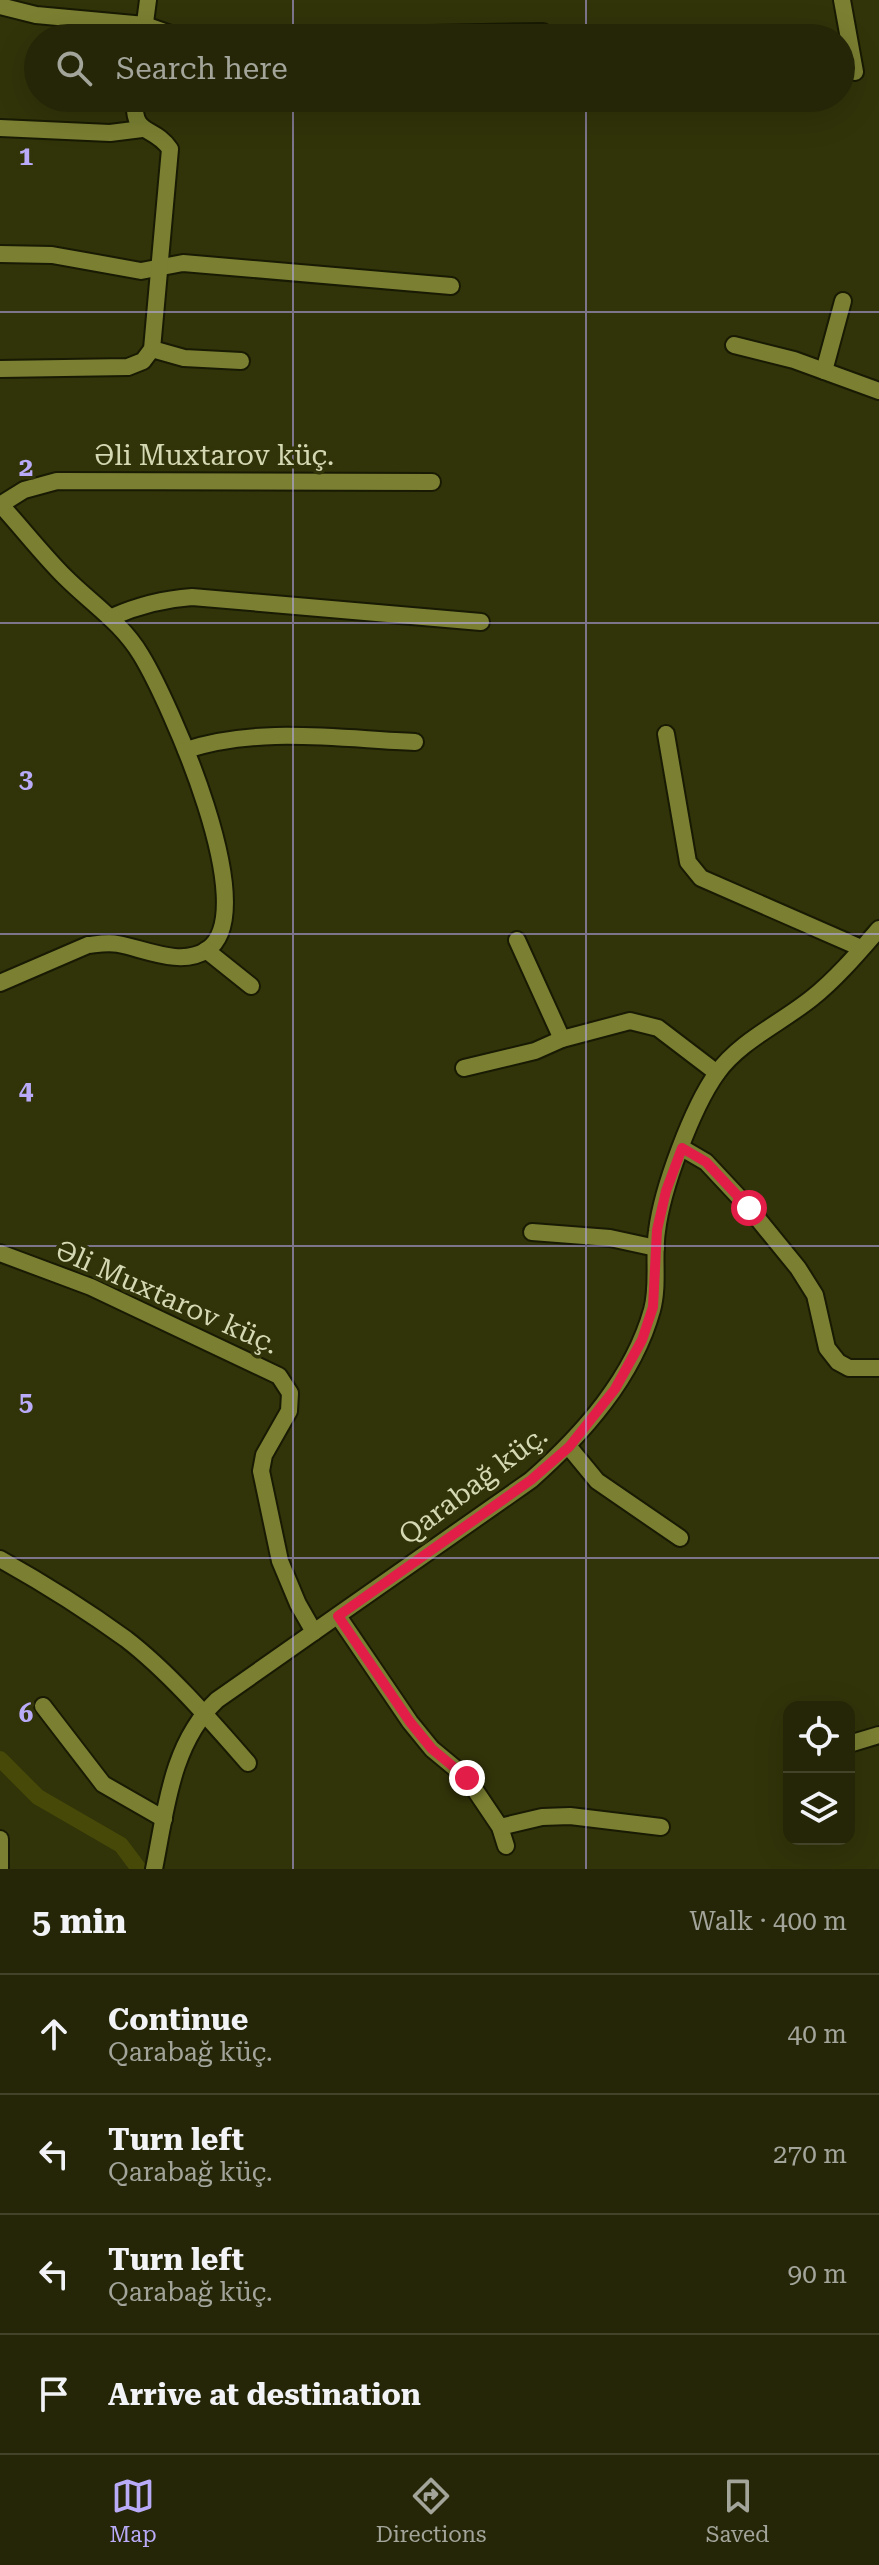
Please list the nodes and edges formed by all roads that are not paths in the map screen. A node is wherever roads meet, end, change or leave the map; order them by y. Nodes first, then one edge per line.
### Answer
1 (148, 0) edge
2 (842, 0) edge
3 (0, 6) edge
4 (97, 24) edge
5 (145, 24) edge
6 (846, 24) edge
7 (136, 112) edge
8 (0, 128) edge
9 (142, 129) junction
10 (0, 254) edge
11 (160, 267) junction
12 (451, 286) dead end
13 (843, 301) dead end
14 (734, 345) dead end
15 (152, 349) junction
16 (241, 361) dead end
17 (0, 369) edge
18 (824, 371) junction
19 (879, 391) edge
20 (432, 482) dead end
21 (0, 504) edge
22 (112, 617) junction
23 (481, 622) dead end
24 (666, 734) dead end
25 (415, 742) dead end
26 (186, 750) junction
27 (879, 930) edge
28 (517, 940) dead end
29 (861, 948) junction
30 (206, 950) junction
31 (0, 983) edge
32 (251, 986) dead end
33 (562, 1039) junction
34 (464, 1068) dead end
35 (717, 1073) junction
36 (682, 1148) junction
37 (532, 1232) dead end
38 (656, 1248) junction
39 (0, 1253) edge
40 (879, 1368) edge
41 (569, 1447) junction
42 (680, 1538) dead end
43 (0, 1559) edge
44 (338, 1616) junction
45 (314, 1632) junction
46 (43, 1706) dead end
47 (204, 1712) junction
48 (879, 1735) edge
49 (855, 1742) edge
50 (248, 1763) dead end
51 (164, 1819) junction
52 (500, 1827) junction
53 (661, 1827) dead end
54 (0, 1839) edge
55 (506, 1846) dead end
56 (0, 1869) edge
57 (154, 1869) edge

1 - 5 street
2 - 6 street
3 - 4 street
7 - 9 street
8 - 9 street
9 - 11 street
10 - 11 street
11 - 12 street
11 - 15 street
13 - 18 street
14 - 18 street
15 - 16 street
15 - 17 street
18 - 19 street
20 - 21 street, Əli Muxtarov küç.
21 - 22 street, Əli Muxtarov küç.
22 - 23 street
22 - 26 street, Əli Muxtarov küç.
24 - 29 street
25 - 26 street
26 - 30 street, Əli Muxtarov küç.
27 - 29 street, Qarabağ küç.
28 - 33 street
29 - 35 street, Qarabağ küç.
30 - 31 street
30 - 32 street
33 - 34 street
33 - 35 street
35 - 36 street, Qarabağ küç.
36 - 38 street, Qarabağ küç.
36 - 40 street
37 - 38 street
38 - 41 street, Qarabağ küç.
39 - 45 street, Əli Muxtarov küç.
41 - 42 street
41 - 44 street, Qarabağ küç.
43 - 47 street
44 - 45 street, Qarabağ küç.
44 - 52 street
45 - 47 street, Qarabağ küç.
46 - 51 street
47 - 50 street
47 - 51 street, Qarabağ küç.
48 - 49 street
51 - 57 street, Qarabağ küç.
52 - 53 street
52 - 55 street
54 - 56 street

